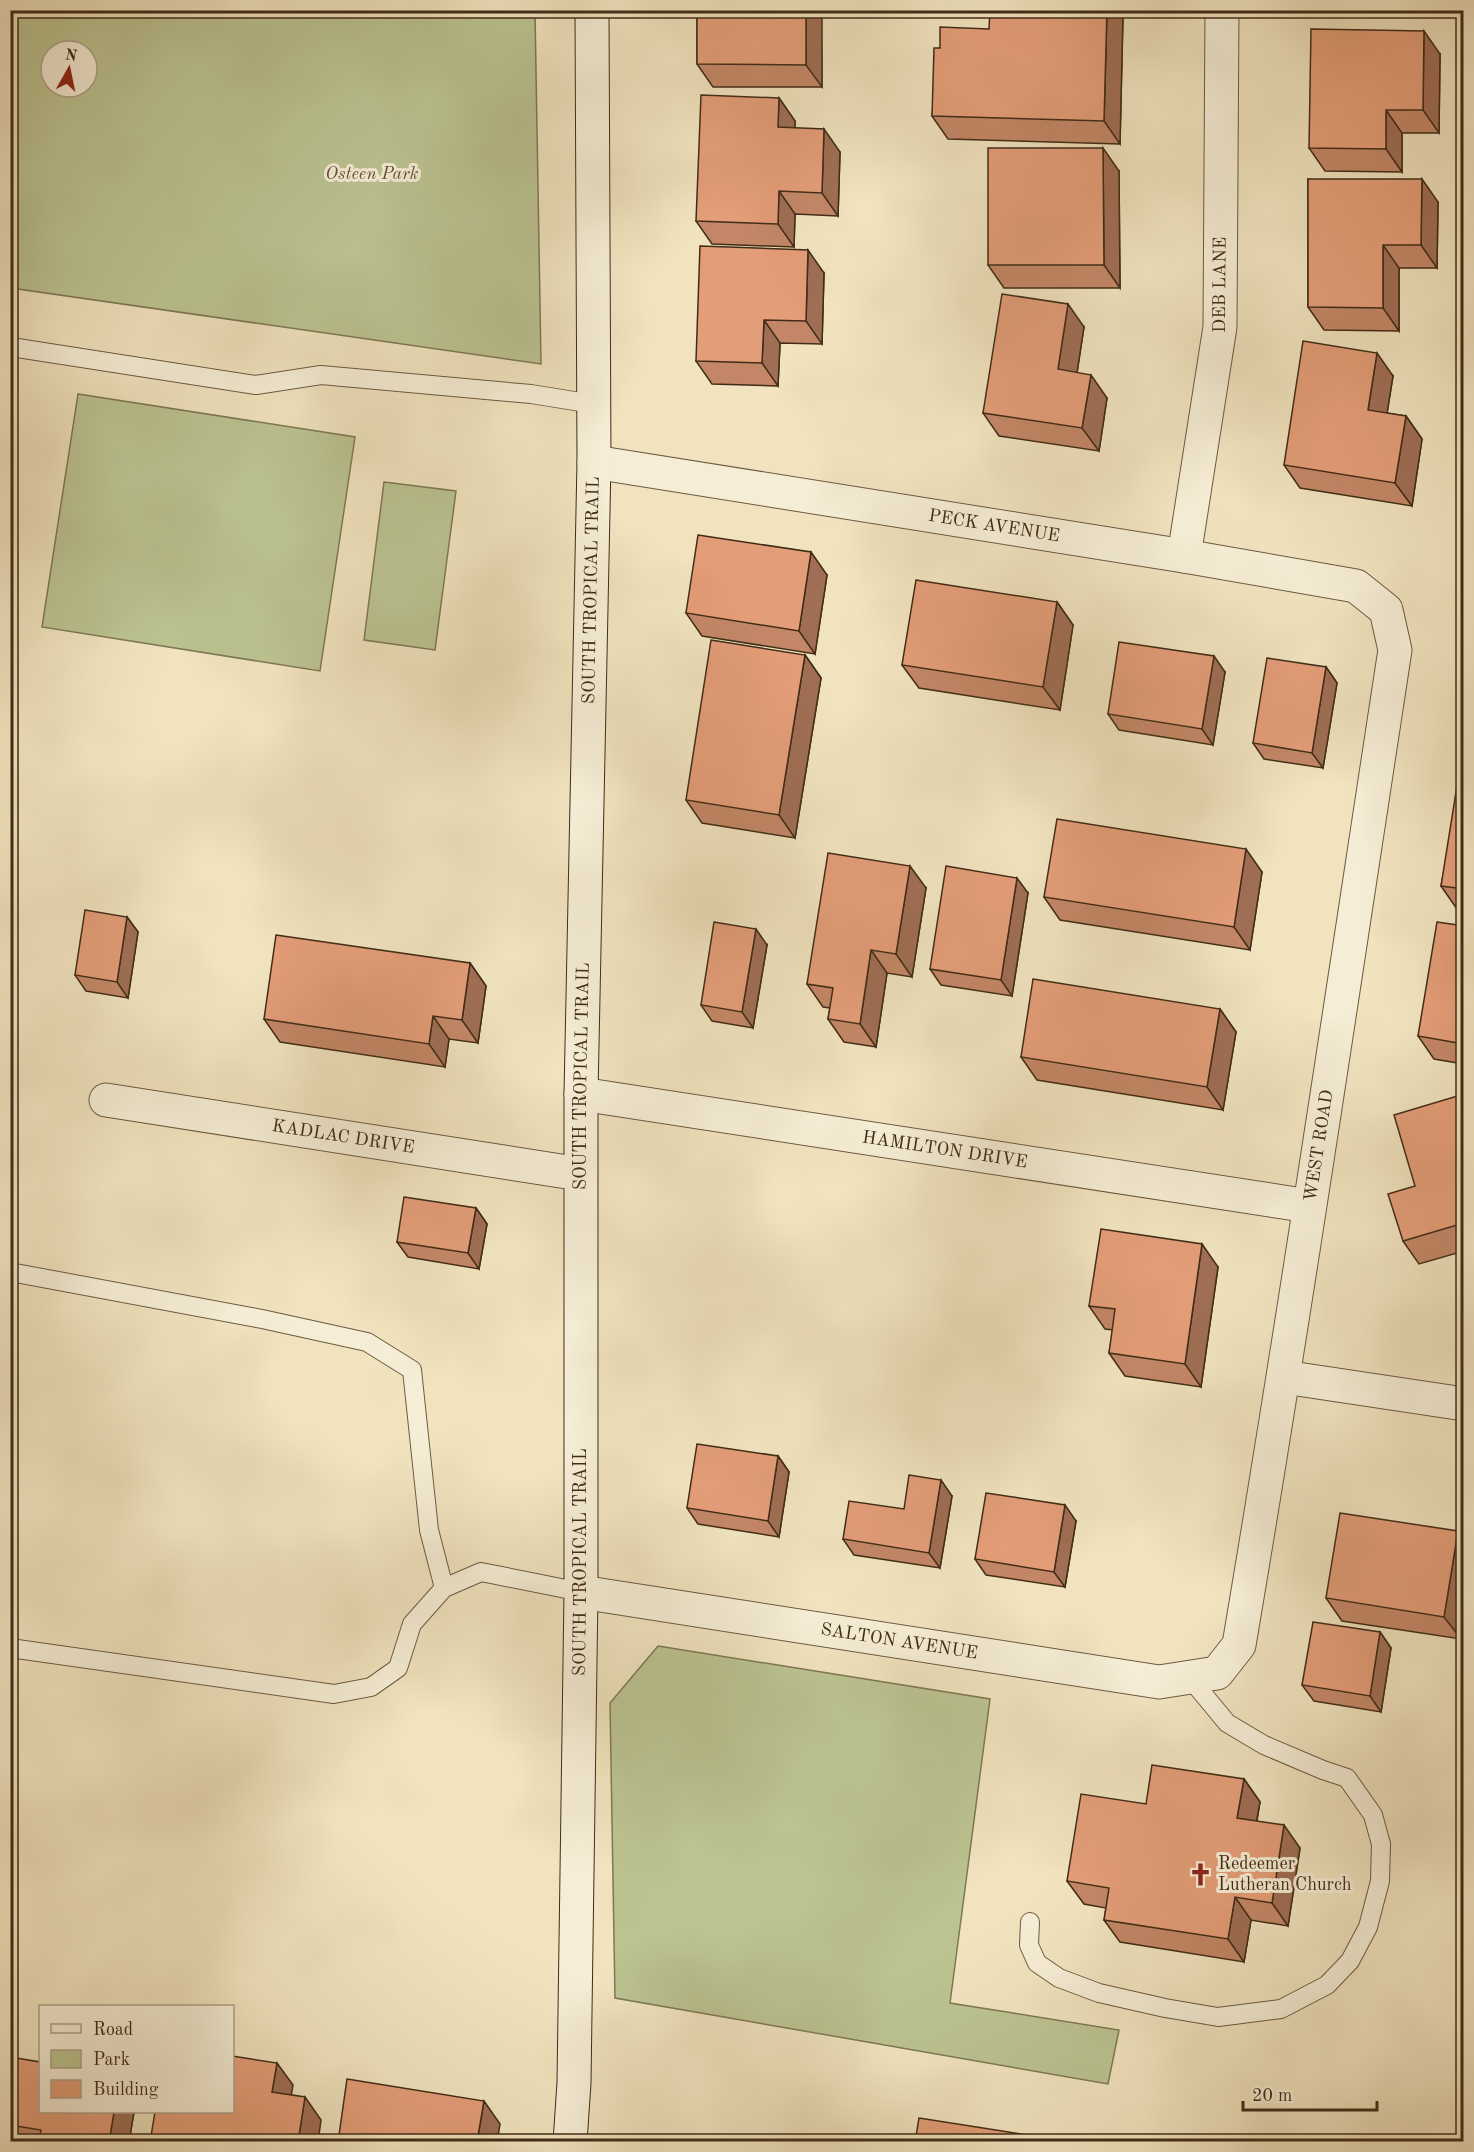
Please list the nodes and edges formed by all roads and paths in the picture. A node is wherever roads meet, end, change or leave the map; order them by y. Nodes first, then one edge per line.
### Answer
1 (592, 10) edge
2 (1222, 10) edge
3 (11, 347) edge
4 (593, 404) junction
5 (594, 462) junction
6 (1184, 556) junction
7 (1386, 610) joint
8 (580, 1094) junction
9 (106, 1100) dead end
10 (580, 1174) junction
11 (1309, 1206) junction
12 (10, 1272) edge
13 (1284, 1377) junction
14 (1464, 1404) edge
15 (444, 1588) junction
16 (581, 1592) junction
17 (10, 1648) edge
18 (1203, 1675) junction
19 (1030, 1922) dead end
20 (570, 2142) edge

1 - 4 street, SOUTH TROPICAL TRAIL
2 - 6 street, DEB LANE
3 - 4 lane
4 - 5 street, SOUTH TROPICAL TRAIL
5 - 6 street, PECK AVENUE
5 - 8 street, SOUTH TROPICAL TRAIL
6 - 7 street, PECK AVENUE
7 - 11 street, WEST ROAD
8 - 10 street, SOUTH TROPICAL TRAIL
8 - 11 street, HAMILTON DRIVE
9 - 10 street, KADLAC DRIVE
10 - 16 street, SOUTH TROPICAL TRAIL
11 - 13 street, WEST ROAD
12 - 15 lane
13 - 14 street
13 - 18 street, WEST ROAD
15 - 16 lane
15 - 17 lane
16 - 18 street, SALTON AVENUE
16 - 20 street, SOUTH TROPICAL TRAIL
18 - 19 lane

